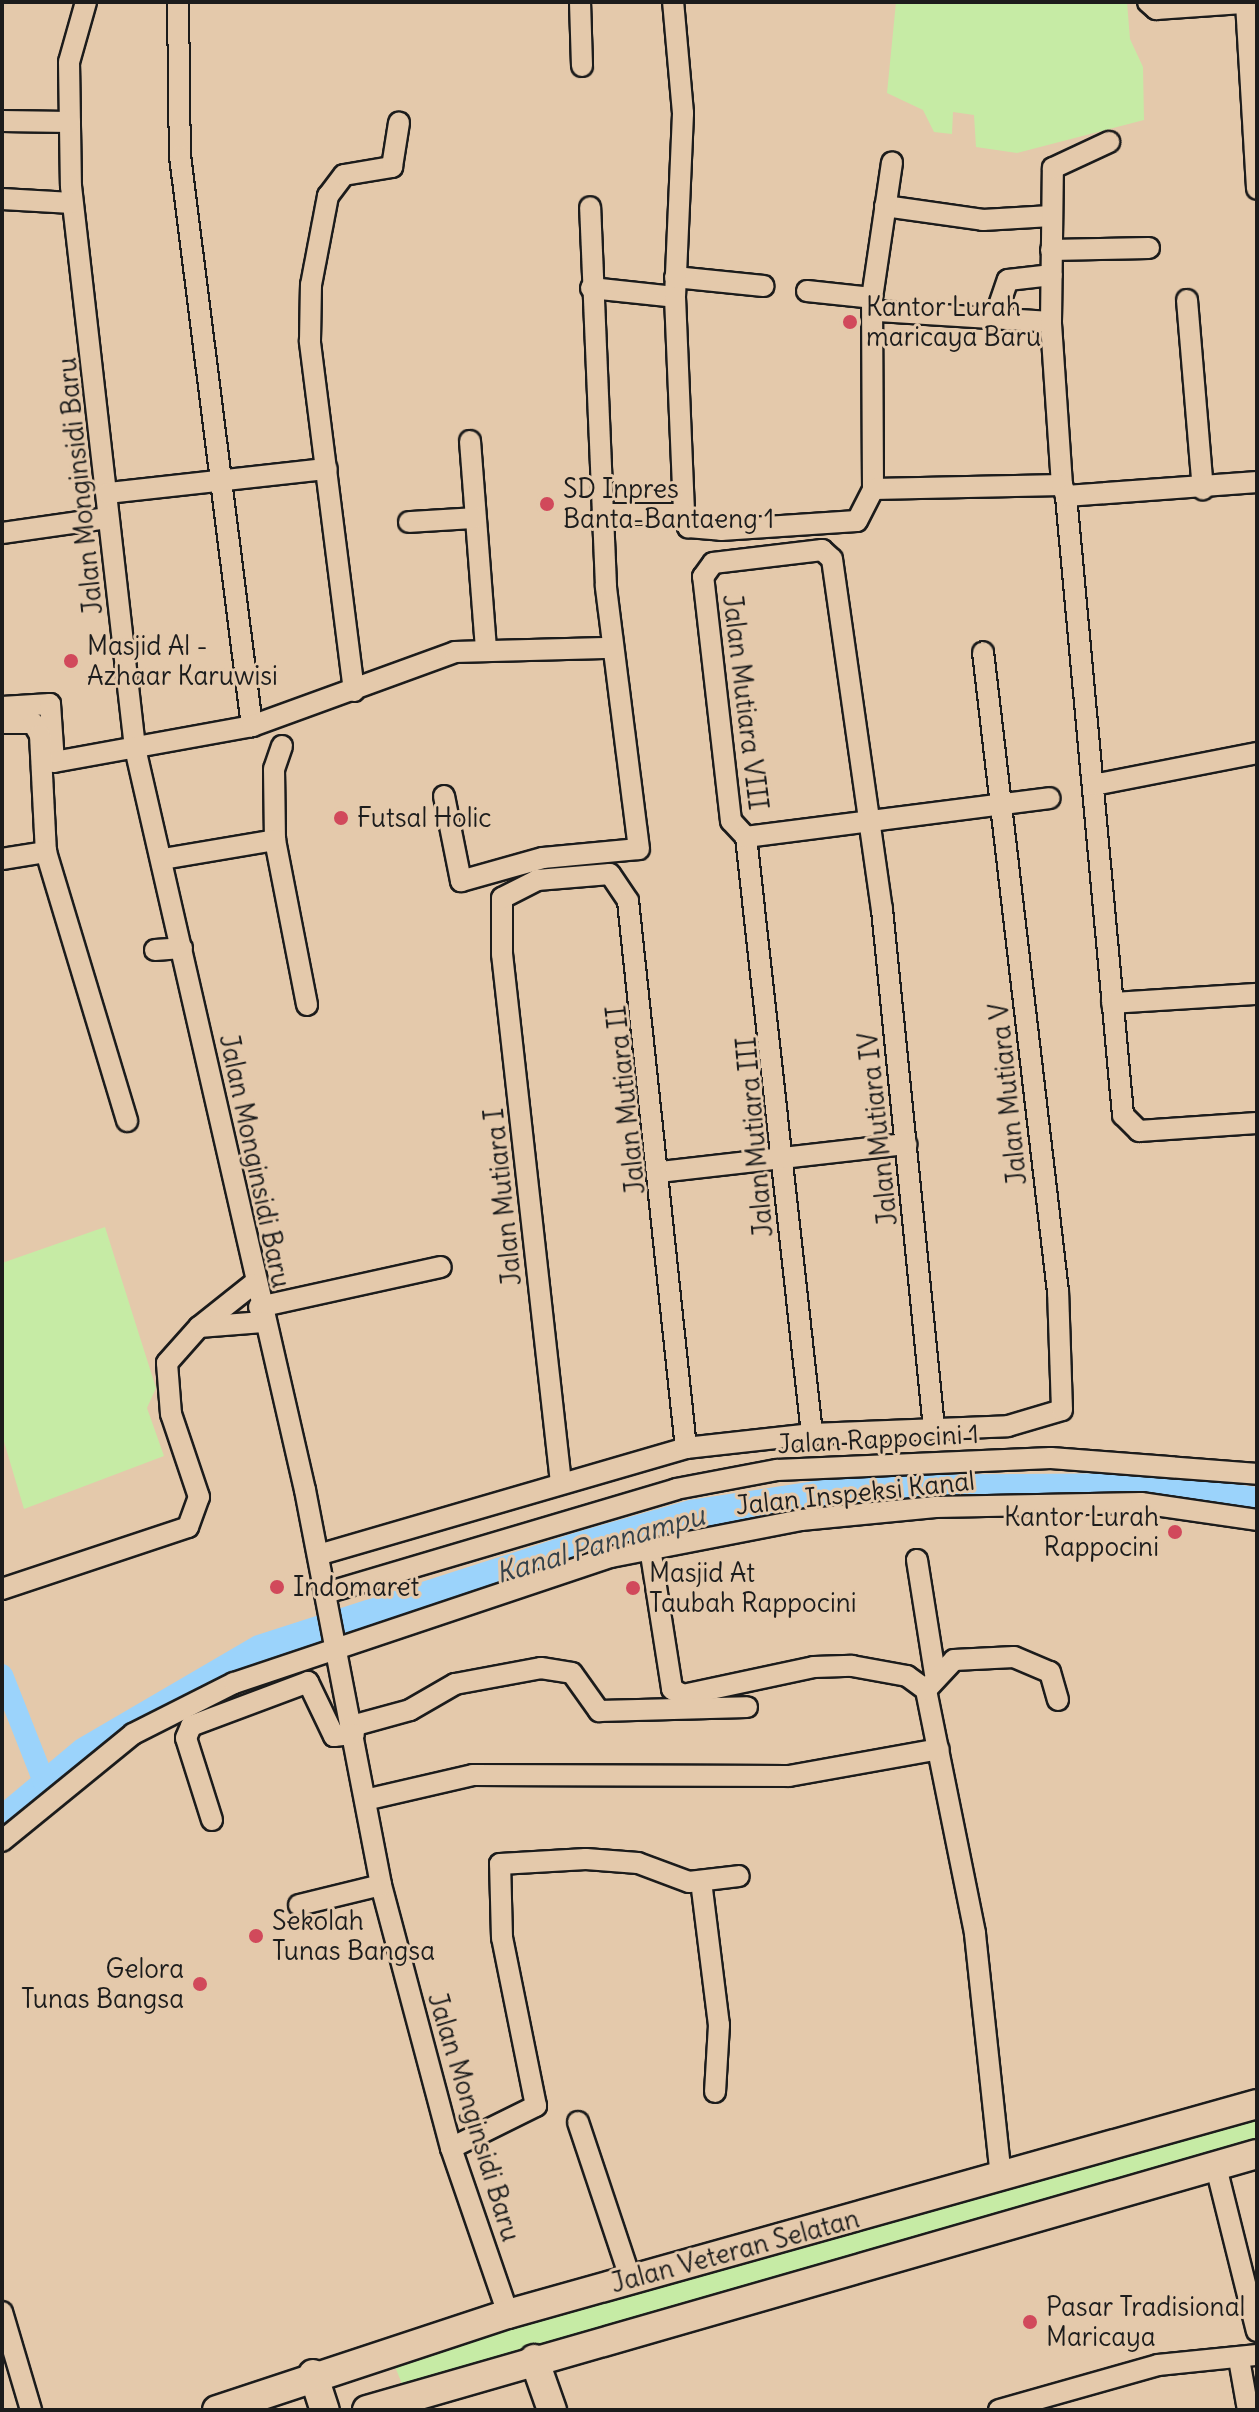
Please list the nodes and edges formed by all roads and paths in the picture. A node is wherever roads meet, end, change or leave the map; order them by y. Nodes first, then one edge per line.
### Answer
1 (86, 2) edge
2 (178, 2) edge
3 (580, 2) edge
4 (673, 2) edge
5 (1148, 2) edge
6 (1257, 2) edge
7 (1246, 3) edge
8 (582, 66) dead end
9 (2, 121) edge
10 (70, 122) junction
11 (399, 123) dead end
12 (1109, 142) dead end
13 (892, 162) dead end
14 (1257, 189) edge
15 (2, 199) edge
16 (72, 203) junction
17 (885, 206) junction
18 (590, 207) dead end
19 (1051, 216) junction
20 (1149, 248) dead end
21 (1051, 250) junction
22 (1052, 275) junction
23 (764, 286) dead end
24 (675, 287) junction
25 (591, 288) junction
26 (807, 291) dead end
27 (1187, 300) dead end
28 (875, 305) junction
29 (995, 317) junction
30 (1051, 322) junction
31 (470, 441) dead end
32 (327, 469) junction
33 (219, 480) junction
34 (1257, 482) edge
35 (873, 489) junction
36 (1203, 489) junction
37 (1064, 490) junction
38 (108, 493) junction
39 (602, 514) junction
40 (684, 514) junction
41 (108, 518) junction
42 (475, 518) junction
43 (409, 522) dead end
44 (2, 533) edge
45 (706, 568) joint
46 (613, 648) junction
47 (486, 649) junction
48 (983, 652) dead end
49 (354, 691) junction
50 (2, 707) edge
51 (2, 723) edge
52 (252, 726) junction
53 (282, 746) dead end
54 (135, 748) junction
55 (1256, 757) edge
56 (1094, 785) junction
57 (444, 796) dead end
58 (1050, 798) dead end
59 (1000, 803) junction
60 (868, 826) junction
61 (746, 837) junction
62 (275, 840) junction
63 (46, 852) junction
64 (2, 859) edge
65 (163, 859) junction
66 (501, 905) joint
67 (182, 948) junction
68 (155, 950) dead end
69 (1257, 994) edge
70 (1112, 1003) junction
71 (307, 1005) dead end
72 (127, 1121) dead end
73 (1257, 1123) edge
74 (906, 1144) junction
75 (780, 1156) junction
76 (660, 1172) junction
77 (441, 1267) dead end
78 (253, 1284) junction
79 (261, 1314) junction
80 (199, 1327) junction
81 (934, 1428) junction
82 (812, 1434) junction
83 (686, 1448) junction
84 (1257, 1474) edge
85 (561, 1483) junction
86 (1257, 1520) edge
87 (650, 1548) junction
88 (318, 1555) junction
89 (917, 1560) dead end
90 (2, 1589) edge
91 (327, 1595) junction
92 (336, 1649) junction
93 (931, 1682) junction
94 (1058, 1700) dead end
95 (747, 1707) dead end
96 (353, 1730) junction
97 (939, 1749) junction
98 (365, 1800) junction
99 (212, 1820) dead end
100 (2, 1841) edge
101 (739, 1876) dead end
102 (701, 1881) junction
103 (381, 1885) junction
104 (299, 1905) dead end
105 (715, 2092) dead end
106 (1257, 2104) edge
107 (578, 2122) dead end
108 (451, 2148) junction
109 (1257, 2154) edge
110 (1216, 2167) junction
111 (1001, 2177) junction
112 (631, 2280) junction
113 (2, 2312) edge
114 (508, 2314) junction
115 (1257, 2331) edge
116 (1248, 2357) edge
117 (534, 2359) junction
118 (313, 2374) junction
119 (1003, 2409) edge
120 (31, 2410) edge
121 (217, 2410) edge
122 (325, 2410) edge
123 (367, 2410) edge
124 (552, 2410) edge
125 (1248, 2410) edge

1 - 10 street, Jalan Monginsidi Baru
2 - 33 street
3 - 8 street
4 - 24 street
5 - 7 street
6 - 7 street
7 - 14 street
9 - 10 street
10 - 16 street, Jalan Monginsidi Baru
11 - 32 street
12 - 19 street
13 - 17 street
15 - 16 street
16 - 38 street, Jalan Monginsidi Baru
17 - 19 street
17 - 28 street
18 - 25 street
19 - 21 street
20 - 21 street
21 - 22 street
22 - 29 street
22 - 30 street
23 - 24 street
24 - 25 street
24 - 40 street
25 - 39 street
26 - 28 street
27 - 36 street
28 - 29 street
28 - 35 street
29 - 30 street
30 - 37 street
31 - 42 street
32 - 33 street
32 - 49 street
33 - 38 street
33 - 52 street
34 - 36 street
35 - 37 street
35 - 40 street
36 - 37 street
37 - 56 street
38 - 41 street, Jalan Monginsidi Baru
39 - 40 street
39 - 46 street
41 - 44 street
41 - 54 street, Jalan Monginsidi Baru
42 - 43 street
42 - 47 street
45 - 60 street, Jalan Mutiara IV
45 - 61 street, Jalan Mutiara VIII
46 - 47 street
46 - 57 street
47 - 49 street
48 - 59 street, Jalan Mutiara V
49 - 52 street
50 - 54 street
51 - 63 street
52 - 54 street
53 - 62 street
54 - 65 street, Jalan Monginsidi Baru
55 - 56 street
56 - 70 street
58 - 59 street
59 - 60 street
59 - 81 street, Jalan Mutiara V
60 - 61 street
60 - 74 street, Jalan Mutiara IV
61 - 75 street, Jalan Mutiara III
62 - 65 street
62 - 71 street
63 - 64 street
63 - 72 street
65 - 67 street, Jalan Monginsidi Baru
66 - 76 street, Jalan Mutiara II
66 - 85 street, Jalan Mutiara I
67 - 68 street
67 - 78 street, Jalan Monginsidi Baru
69 - 70 street
70 - 73 street
74 - 75 street
74 - 81 street, Jalan Mutiara IV
75 - 76 street
75 - 82 street, Jalan Mutiara III
76 - 83 street, Jalan Mutiara II
77 - 79 street
78 - 79 street, Jalan Monginsidi Baru
78 - 80 street
79 - 80 street
79 - 88 street, Jalan Monginsidi Baru
80 - 90 street
81 - 82 street
82 - 83 street
83 - 85 street
84 - 91 street, Jalan Rappocini 1
85 - 88 street
86 - 87 street, Jalan Inspeksi Kanal
87 - 92 street, Jalan Inspeksi Kanal
87 - 93 street
88 - 91 street, Jalan Monginsidi Baru
89 - 93 street
91 - 92 street, Jalan Monginsidi Baru
92 - 96 street, Jalan Monginsidi Baru
92 - 100 street, Jalan Inspeksi Kanal
93 - 94 street
93 - 97 street
95 - 96 street
96 - 98 street, Jalan Monginsidi Baru
96 - 99 street
97 - 98 street
97 - 111 street
98 - 103 street, Jalan Monginsidi Baru
101 - 102 street
102 - 105 street
102 - 108 street
103 - 104 street
103 - 108 street, Jalan Monginsidi Baru
106 - 111 main road, Jalan Veteran Selatan
107 - 112 street
108 - 114 street, Jalan Monginsidi Baru
109 - 110 main road, Jalan Veteran Selatan
110 - 115 street
110 - 117 main road, Jalan Veteran Selatan
111 - 112 main road, Jalan Veteran Selatan
112 - 114 main road, Jalan Veteran Selatan
113 - 120 street
114 - 118 main road, Jalan Veteran Selatan
116 - 119 street
116 - 125 street
117 - 123 main road, Jalan Veteran Selatan
117 - 124 main road
118 - 121 main road, Jalan Veteran Selatan
118 - 122 main road

